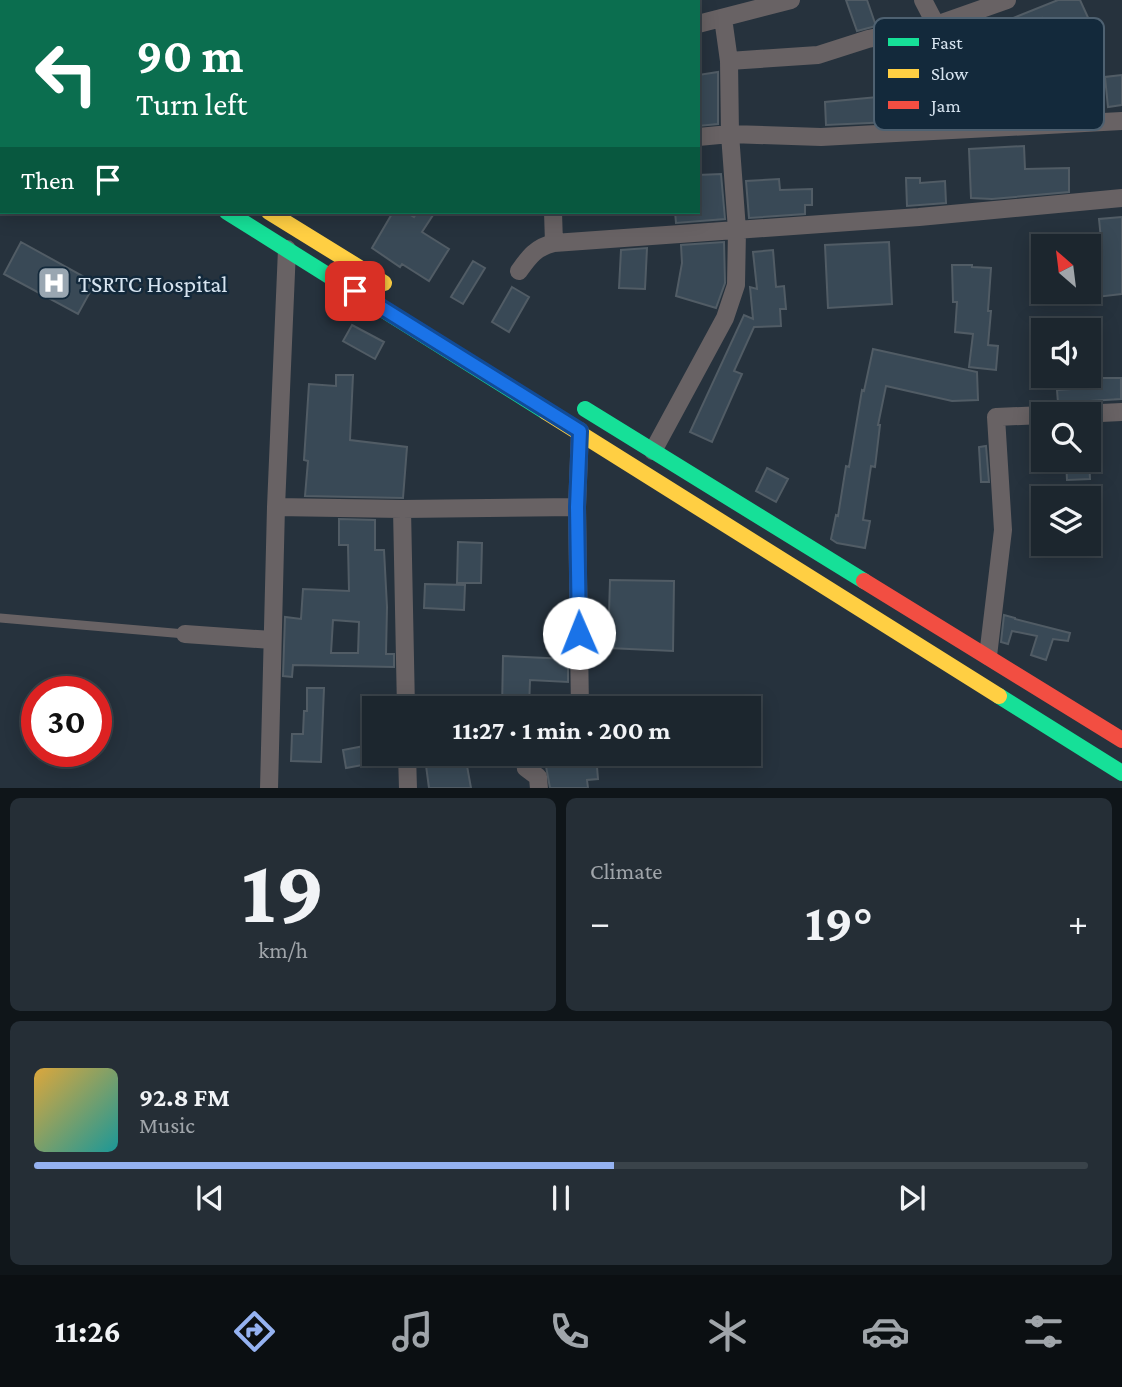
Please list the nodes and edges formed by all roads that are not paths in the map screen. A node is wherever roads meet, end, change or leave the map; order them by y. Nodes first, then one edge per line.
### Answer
1 (791, 0) edge
2 (923, 0) edge
3 (1007, 0) edge
4 (723, 18) junction
5 (932, 18) edge
6 (956, 18) edge
7 (700, 24) edge
8 (874, 38) edge
9 (729, 61) junction
10 (1122, 121) edge
11 (1104, 122) edge
12 (963, 130) edge
13 (730, 134) junction
14 (700, 137) edge
15 (1122, 198) edge
16 (230, 214) edge
17 (272, 214) edge
18 (553, 214) edge
19 (737, 230) junction
20 (554, 243) junction
21 (288, 249) junction
22 (519, 271) dead end
23 (394, 290) dead end
24 (568, 399) dead end
25 (1122, 412) edge
26 (1101, 413) edge
27 (1031, 416) edge
28 (580, 431) junction
29 (653, 450) junction
30 (276, 507) junction
31 (577, 507) junction
32 (402, 509) junction
33 (0, 618) edge
34 (186, 634) joint
35 (272, 639) junction
36 (988, 656) junction
37 (406, 696) edge
38 (580, 696) edge
39 (1122, 740) edge
40 (407, 766) edge
41 (527, 766) edge
42 (1122, 773) edge
43 (269, 788) edge
44 (408, 788) edge
45 (539, 788) edge

1 - 4 street
2 - 5 street
3 - 6 street
4 - 7 street
4 - 9 street
8 - 9 street
9 - 13 street
10 - 11 street
12 - 13 street
13 - 14 street
13 - 19 street
15 - 19 street
16 - 21 highway
17 - 23 highway
18 - 20 street
19 - 20 street
19 - 29 street
20 - 22 street
21 - 28 highway
21 - 30 street
24 - 29 highway
25 - 26 street
27 - 36 street
28 - 31 street
28 - 42 highway
29 - 36 highway
30 - 32 street
30 - 35 street
31 - 32 street
31 - 38 street
32 - 37 street
33 - 34 lane
34 - 35 street
35 - 43 street
36 - 39 highway
40 - 44 street
41 - 45 street

